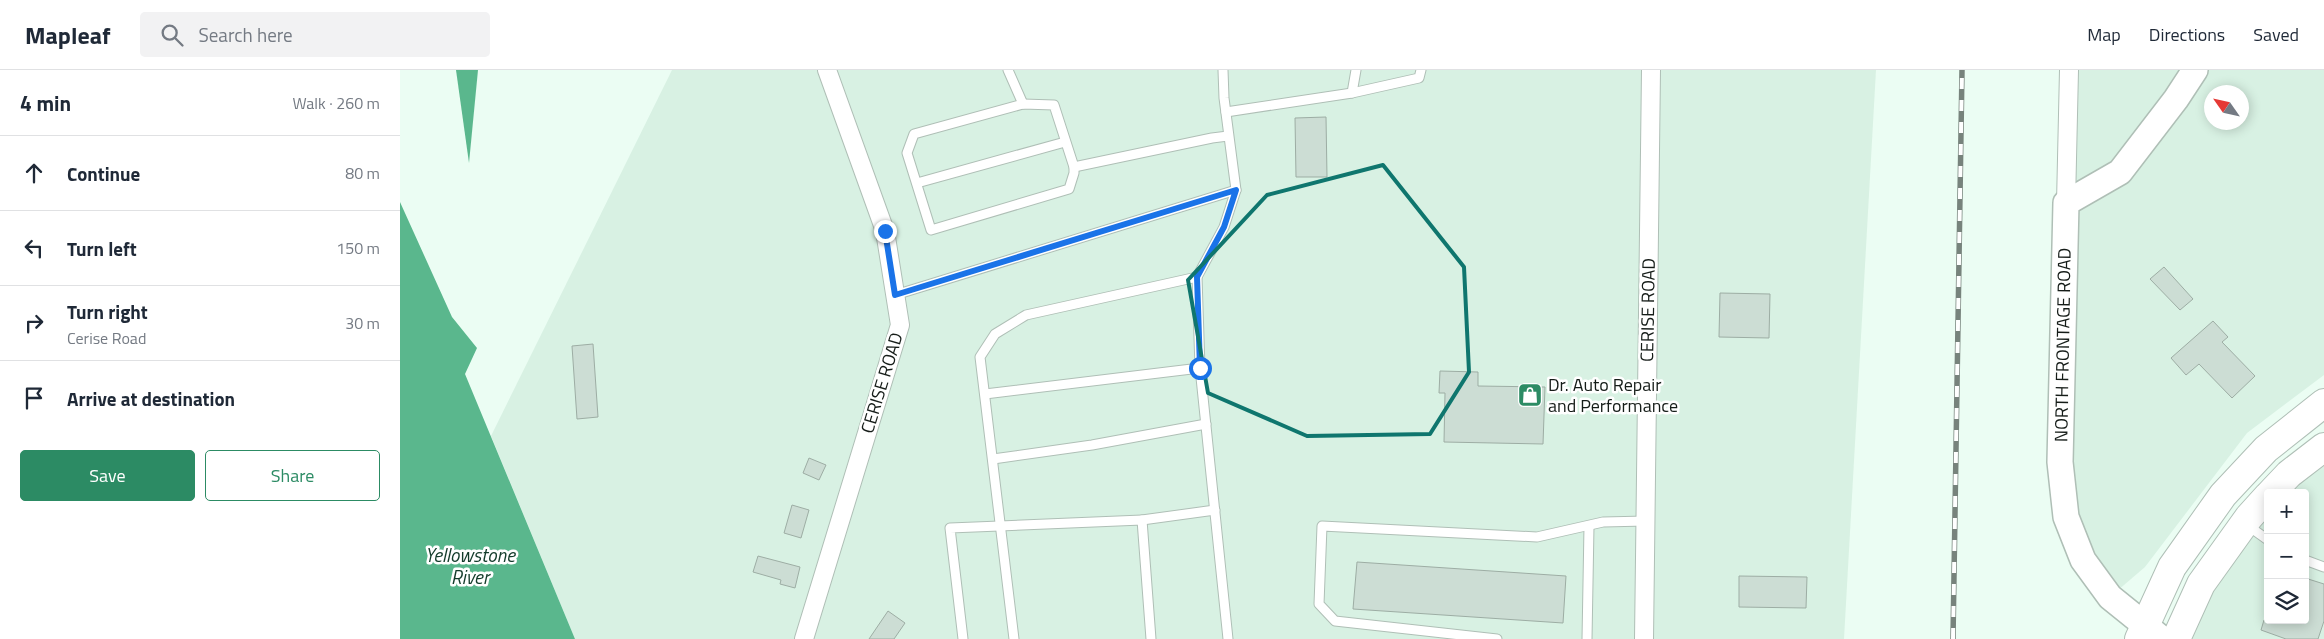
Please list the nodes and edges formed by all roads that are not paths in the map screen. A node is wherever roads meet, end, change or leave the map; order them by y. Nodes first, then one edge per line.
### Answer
1 (826, 70) edge
2 (1008, 70) edge
3 (1223, 70) edge
4 (1356, 70) edge
5 (1421, 70) edge
6 (1651, 70) edge
7 (2069, 70) edge
8 (2195, 70) edge
9 (1352, 93) junction
10 (1023, 104) junction
11 (1226, 112) junction
12 (1228, 136) junction
13 (1065, 142) junction
14 (1074, 167) junction
15 (917, 183) junction
16 (1236, 190) junction
17 (2066, 203) junction
18 (1197, 277) junction
19 (895, 295) junction
20 (1200, 368) junction
21 (985, 394) junction
22 (2324, 404) edge
23 (1206, 424) junction
24 (2324, 447) edge
25 (993, 459) junction
26 (2275, 489) edge
27 (2264, 500) edge
28 (1215, 510) junction
29 (1142, 520) junction
30 (1646, 521) junction
31 (2244, 523) junction
32 (1590, 526) junction
33 (1002, 528) junction
34 (2264, 537) edge
35 (2309, 561) edge
36 (2324, 567) edge
37 (2148, 634) edge
38 (804, 639) edge
39 (962, 639) edge
40 (1014, 639) edge
41 (1151, 639) edge
42 (1228, 639) edge
43 (1497, 639) edge
44 (1587, 639) edge
45 (1644, 639) edge
46 (2176, 639) edge

1 - 19 street, CERISE ROAD
2 - 10 lane
3 - 11 lane
4 - 9 lane
5 - 9 lane
6 - 30 street, CERISE ROAD
7 - 17 street
8 - 17 street
9 - 11 lane
10 - 13 lane
10 - 15 lane
11 - 12 lane
12 - 14 lane
12 - 16 lane
13 - 14 lane
13 - 15 lane
14 - 15 lane
16 - 18 lane
16 - 19 lane
17 - 37 street, NORTH FRONTAGE ROAD
18 - 20 lane
18 - 21 lane
19 - 38 street, CERISE ROAD
20 - 21 lane
20 - 23 lane
21 - 25 lane
22 - 37 highway
23 - 25 lane
23 - 28 lane
24 - 26 highway
25 - 33 lane
27 - 31 highway
28 - 29 lane
28 - 42 lane
29 - 33 lane
29 - 41 lane
30 - 32 lane
30 - 45 street, CERISE ROAD
31 - 34 lane
31 - 46 highway
32 - 43 lane
32 - 44 lane
33 - 39 lane
33 - 40 lane
35 - 36 lane

